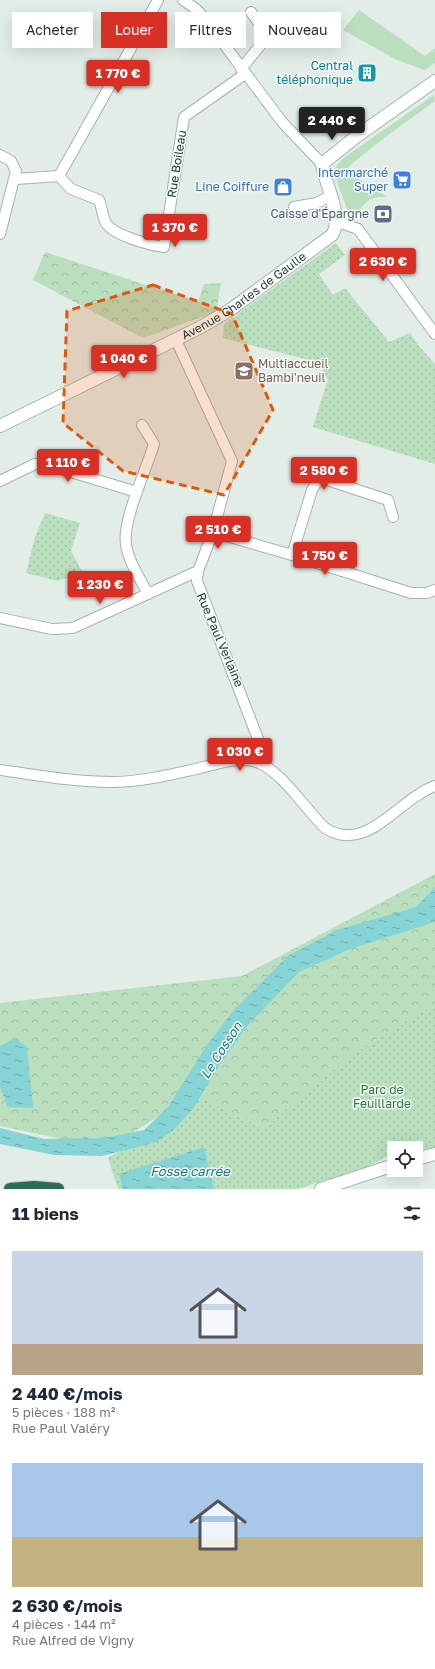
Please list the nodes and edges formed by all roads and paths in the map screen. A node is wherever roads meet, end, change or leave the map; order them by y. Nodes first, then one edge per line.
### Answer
1 (158, 0) edge
2 (183, 0) edge
3 (251, 12) dead end
4 (243, 71) junction
5 (435, 81) edge
6 (0, 155) edge
7 (322, 164) junction
8 (59, 176) junction
9 (16, 179) junction
10 (330, 196) junction
11 (294, 207) dead end
12 (336, 221) junction
13 (0, 234) edge
14 (435, 334) edge
15 (176, 340) junction
16 (142, 425) dead end
17 (0, 426) edge
18 (0, 481) edge
19 (137, 492) junction
20 (393, 517) dead end
21 (213, 532) junction
22 (292, 555) junction
23 (198, 571) junction
24 (435, 590) edge
25 (148, 594) junction
26 (0, 618) edge
27 (259, 763) junction
28 (0, 770) edge
29 (435, 786) edge
30 (435, 1154) edge
31 (423, 1157) edge
32 (387, 1167) edge
33 (10, 1189) edge
34 (58, 1189) edge
35 (322, 1189) edge

1 - 8 street
2 - 4 street
3 - 4 street
4 - 7 street
4 - 8 street, Rue Boileau
5 - 7 street
6 - 9 street
7 - 10 street
8 - 9 street
9 - 13 street
10 - 11 street
10 - 12 street
12 - 14 street
12 - 15 street, Avenue Charles de Gaulle
15 - 17 street, Avenue Charles de Gaulle
15 - 21 street, Rue Paul Verlaine
16 - 19 street
18 - 19 street
19 - 25 street
20 - 22 street
21 - 22 street
21 - 23 street, Rue Paul Verlaine
22 - 24 street
23 - 25 street
23 - 27 street, Rue Paul Verlaine
25 - 26 street
27 - 28 street
27 - 29 street
30 - 31 street
32 - 35 street
33 - 34 highway

